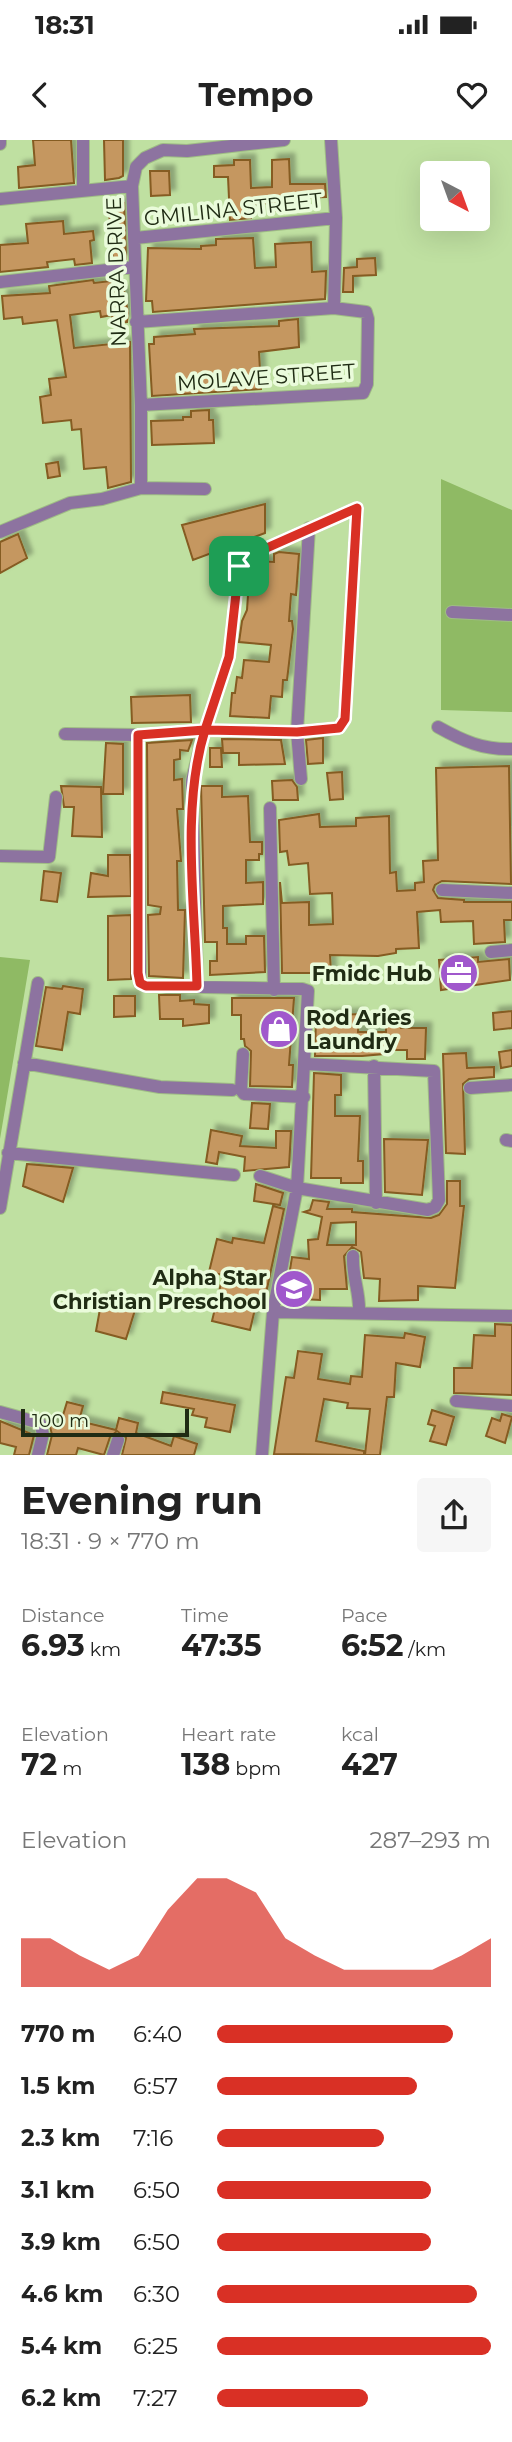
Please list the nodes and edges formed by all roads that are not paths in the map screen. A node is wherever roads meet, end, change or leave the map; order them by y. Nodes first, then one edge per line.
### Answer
1 (83, 140) edge
2 (284, 140) edge
3 (331, 140) edge
4 (250, 142) edge
5 (163, 145) edge
6 (132, 186) junction
7 (82, 189) junction
8 (0, 199) edge
9 (336, 218) junction
10 (135, 238) junction
11 (134, 267) junction
12 (0, 282) edge
13 (334, 308) junction
14 (136, 322) junction
15 (141, 405) junction
16 (141, 488) junction
17 (205, 489) dead end
18 (309, 528) junction
19 (0, 532) edge
20 (452, 612) dead end
21 (512, 615) edge
22 (438, 727) dead end
23 (205, 730) junction
24 (297, 732) junction
25 (65, 734) dead end
26 (138, 735) junction
27 (512, 749) edge
28 (301, 779) dead end
29 (56, 797) dead end
30 (270, 807) dead end
31 (0, 856) edge
32 (442, 890) dead end
33 (512, 893) edge
34 (512, 950) edge
35 (491, 953) dead end
36 (38, 983) dead end
37 (197, 986) junction
38 (274, 990) junction
39 (243, 1054) dead end
40 (24, 1063) junction
41 (306, 1064) junction
42 (374, 1066) junction
43 (512, 1085) edge
44 (470, 1088) dead end
45 (232, 1090) dead end
46 (304, 1097) junction
47 (8, 1153) junction
48 (234, 1175) dead end
49 (260, 1176) dead end
50 (297, 1188) junction
51 (376, 1203) junction
52 (0, 1208) edge
53 (353, 1256) dead end
54 (273, 1312) junction
55 (359, 1312) junction
56 (512, 1316) edge
57 (456, 1401) dead end
58 (512, 1406) edge
59 (0, 1412) edge
60 (118, 1440) dead end
61 (38, 1455) edge
62 (113, 1455) edge
63 (262, 1455) edge

1 - 7 street
2 - 4 street, NARRA DRIVE
3 - 9 street
4 - 5 street, NARRA DRIVE
5 - 6 street, NARRA DRIVE
6 - 7 street
6 - 10 street, NARRA DRIVE
7 - 8 street
9 - 10 street, GMILINA STREET
9 - 13 street
10 - 11 street, NARRA DRIVE
11 - 12 street
11 - 14 street, NARRA DRIVE
13 - 14 street
13 - 15 street, MOLAVE STREET
14 - 15 street, NARRA DRIVE
15 - 16 street, NARRA DRIVE
16 - 17 street
16 - 19 street
18 - 23 street
18 - 24 street
18 - 24 street
20 - 21 street
22 - 27 street
23 - 24 street
23 - 26 street
23 - 37 street
24 - 28 street
25 - 26 street
26 - 37 street
29 - 31 street
30 - 38 street
32 - 33 street
34 - 35 street
36 - 40 street
37 - 38 street
38 - 41 street
39 - 46 street
40 - 45 street
40 - 47 street
41 - 42 street
41 - 46 street
42 - 51 street
42 - 51 street
43 - 44 street
46 - 50 street
47 - 48 street
47 - 52 street
49 - 50 street
50 - 51 street
50 - 54 street
53 - 55 street
54 - 55 street
54 - 63 street
55 - 56 street
57 - 58 street
59 - 61 street
60 - 62 street

